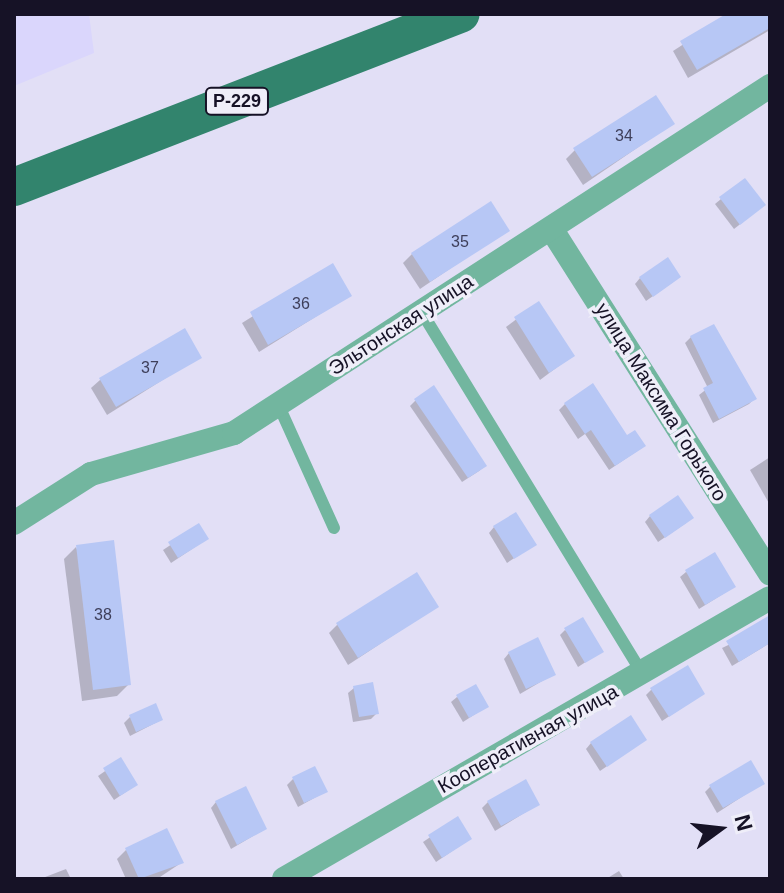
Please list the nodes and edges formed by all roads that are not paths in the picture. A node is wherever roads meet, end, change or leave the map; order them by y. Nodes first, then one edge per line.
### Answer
1 (461, 14) edge
2 (770, 86) edge
3 (14, 187) edge
4 (552, 230) junction
5 (421, 311) junction
6 (278, 404) junction
7 (14, 523) edge
8 (334, 528) dead end
9 (770, 574) edge
10 (770, 598) edge
11 (643, 675) junction
12 (284, 879) edge

1 - 3 main road, Р-229
2 - 4 street, Эльтонская улица
4 - 5 street, Эльтонская улица
4 - 9 street, улица Максима Горького
5 - 6 street, Эльтонская улица
5 - 11 lane
6 - 7 street, Эльтонская улица
6 - 8 lane
10 - 11 street, Кооперативная улица
11 - 12 street, Кооперативная улица

